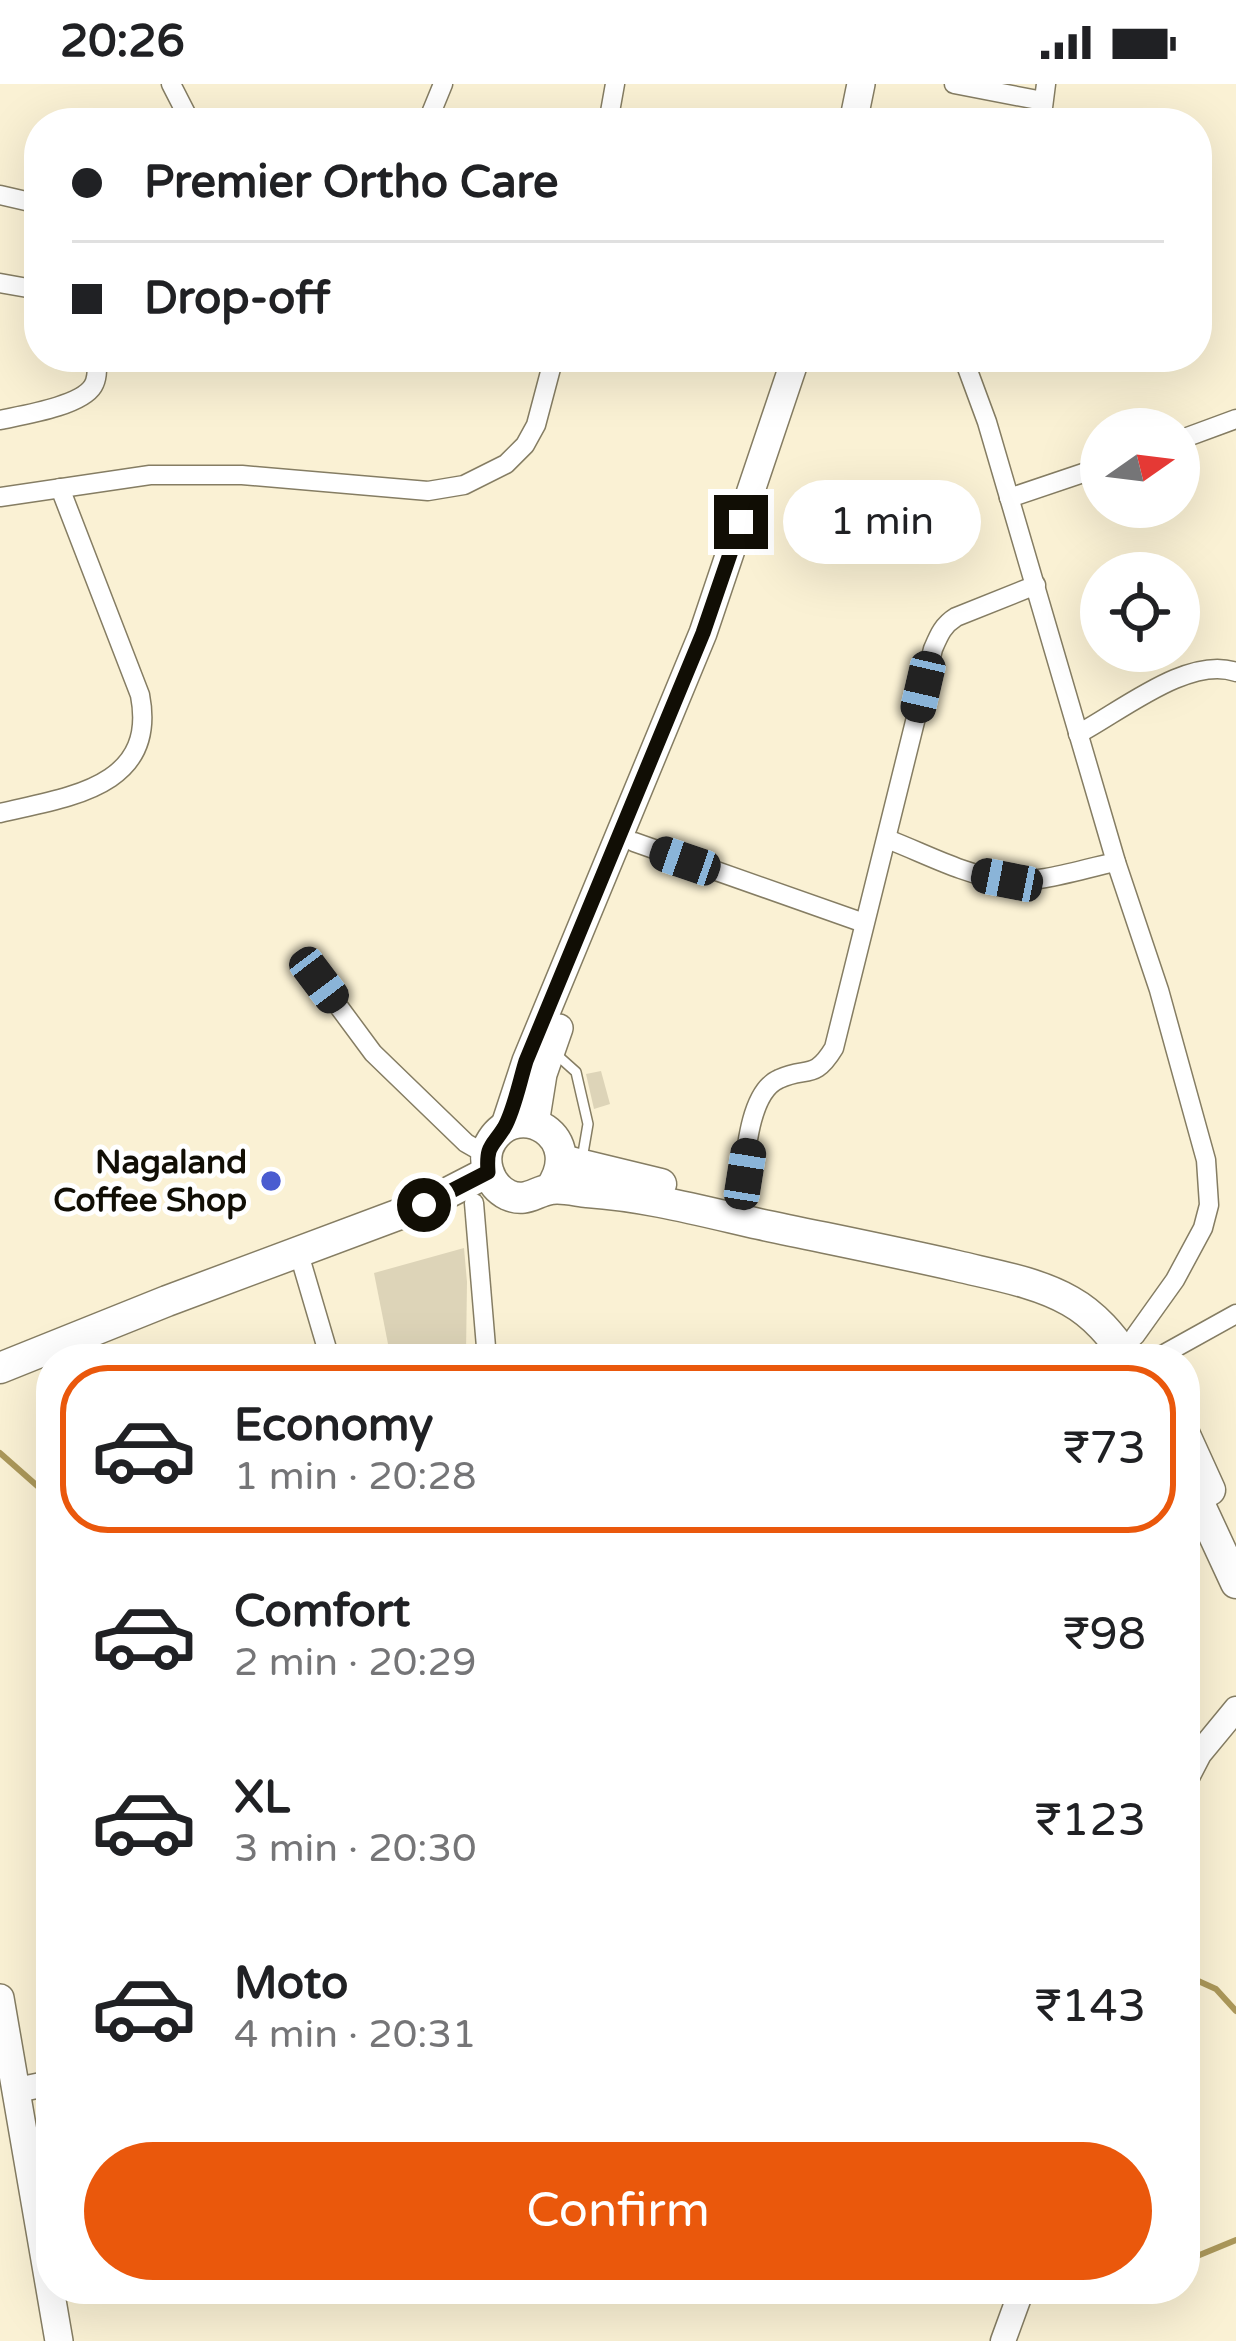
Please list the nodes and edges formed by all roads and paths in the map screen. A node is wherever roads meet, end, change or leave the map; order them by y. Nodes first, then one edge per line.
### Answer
1 (954, 84) edge
2 (1044, 92) edge
3 (96, 372) edge
4 (550, 372) edge
5 (791, 372) edge
6 (807, 372) edge
7 (969, 372) edge
8 (1236, 419) edge
9 (0, 420) edge
10 (1200, 432) edge
11 (1080, 474) edge
12 (60, 488) junction
13 (0, 497) edge
14 (1010, 498) junction
15 (1036, 585) junction
16 (1236, 672) edge
17 (1078, 734) junction
18 (0, 813) edge
19 (886, 839) junction
20 (634, 842) junction
21 (1117, 862) junction
22 (864, 923) junction
23 (319, 980) dead end
24 (550, 1049) junction
25 (519, 1126) junction
26 (572, 1162) junction
27 (487, 1180) junction
28 (550, 1189) junction
29 (740, 1202) junction
30 (302, 1264) junction
31 (1236, 1314) edge
32 (60, 1344) edge
33 (107, 1344) edge
34 (326, 1344) edge
35 (487, 1344) edge
36 (1129, 1344) edge
37 (1136, 1344) edge
38 (1146, 1344) edge
39 (1164, 1344) edge
40 (36, 1354) edge
41 (0, 1368) edge
42 (36, 1374) edge
43 (0, 1390) edge
44 (1200, 1467) edge
45 (1200, 1505) edge
46 (1236, 1544) edge
47 (1236, 1583) edge
48 (1236, 1709) edge
49 (1200, 1753) edge
50 (0, 1999) edge
51 (9, 2088) edge
52 (36, 2225) edge
53 (52, 2304) edge
54 (1017, 2304) edge
55 (39, 2341) edge
56 (59, 2341) edge
57 (1003, 2341) edge

1 - 2 street
3 - 9 street
4 - 12 street
5 - 25 main road
6 - 20 main road
7 - 14 street
8 - 10 street
11 - 14 street
12 - 13 street
12 - 18 street
14 - 15 street
15 - 17 street
15 - 19 street
16 - 17 street
17 - 21 street
19 - 21 street
19 - 22 street
20 - 22 street
20 - 24 main road
21 - 38 street
22 - 29 street
23 - 27 street
24 - 25 main road
24 - 26 lane
25 - 26 highway
25 - 27 highway
26 - 28 highway
26 - 29 highway
27 - 28 highway
27 - 30 highway
27 - 32 highway
27 - 35 street
28 - 36 highway
29 - 37 highway
30 - 33 highway
30 - 34 street
31 - 39 street
40 - 41 highway
42 - 43 highway
44 - 46 highway
45 - 47 highway
48 - 49 street
50 - 51 main road
51 - 52 main road
51 - 55 main road
53 - 56 main road
54 - 57 street

